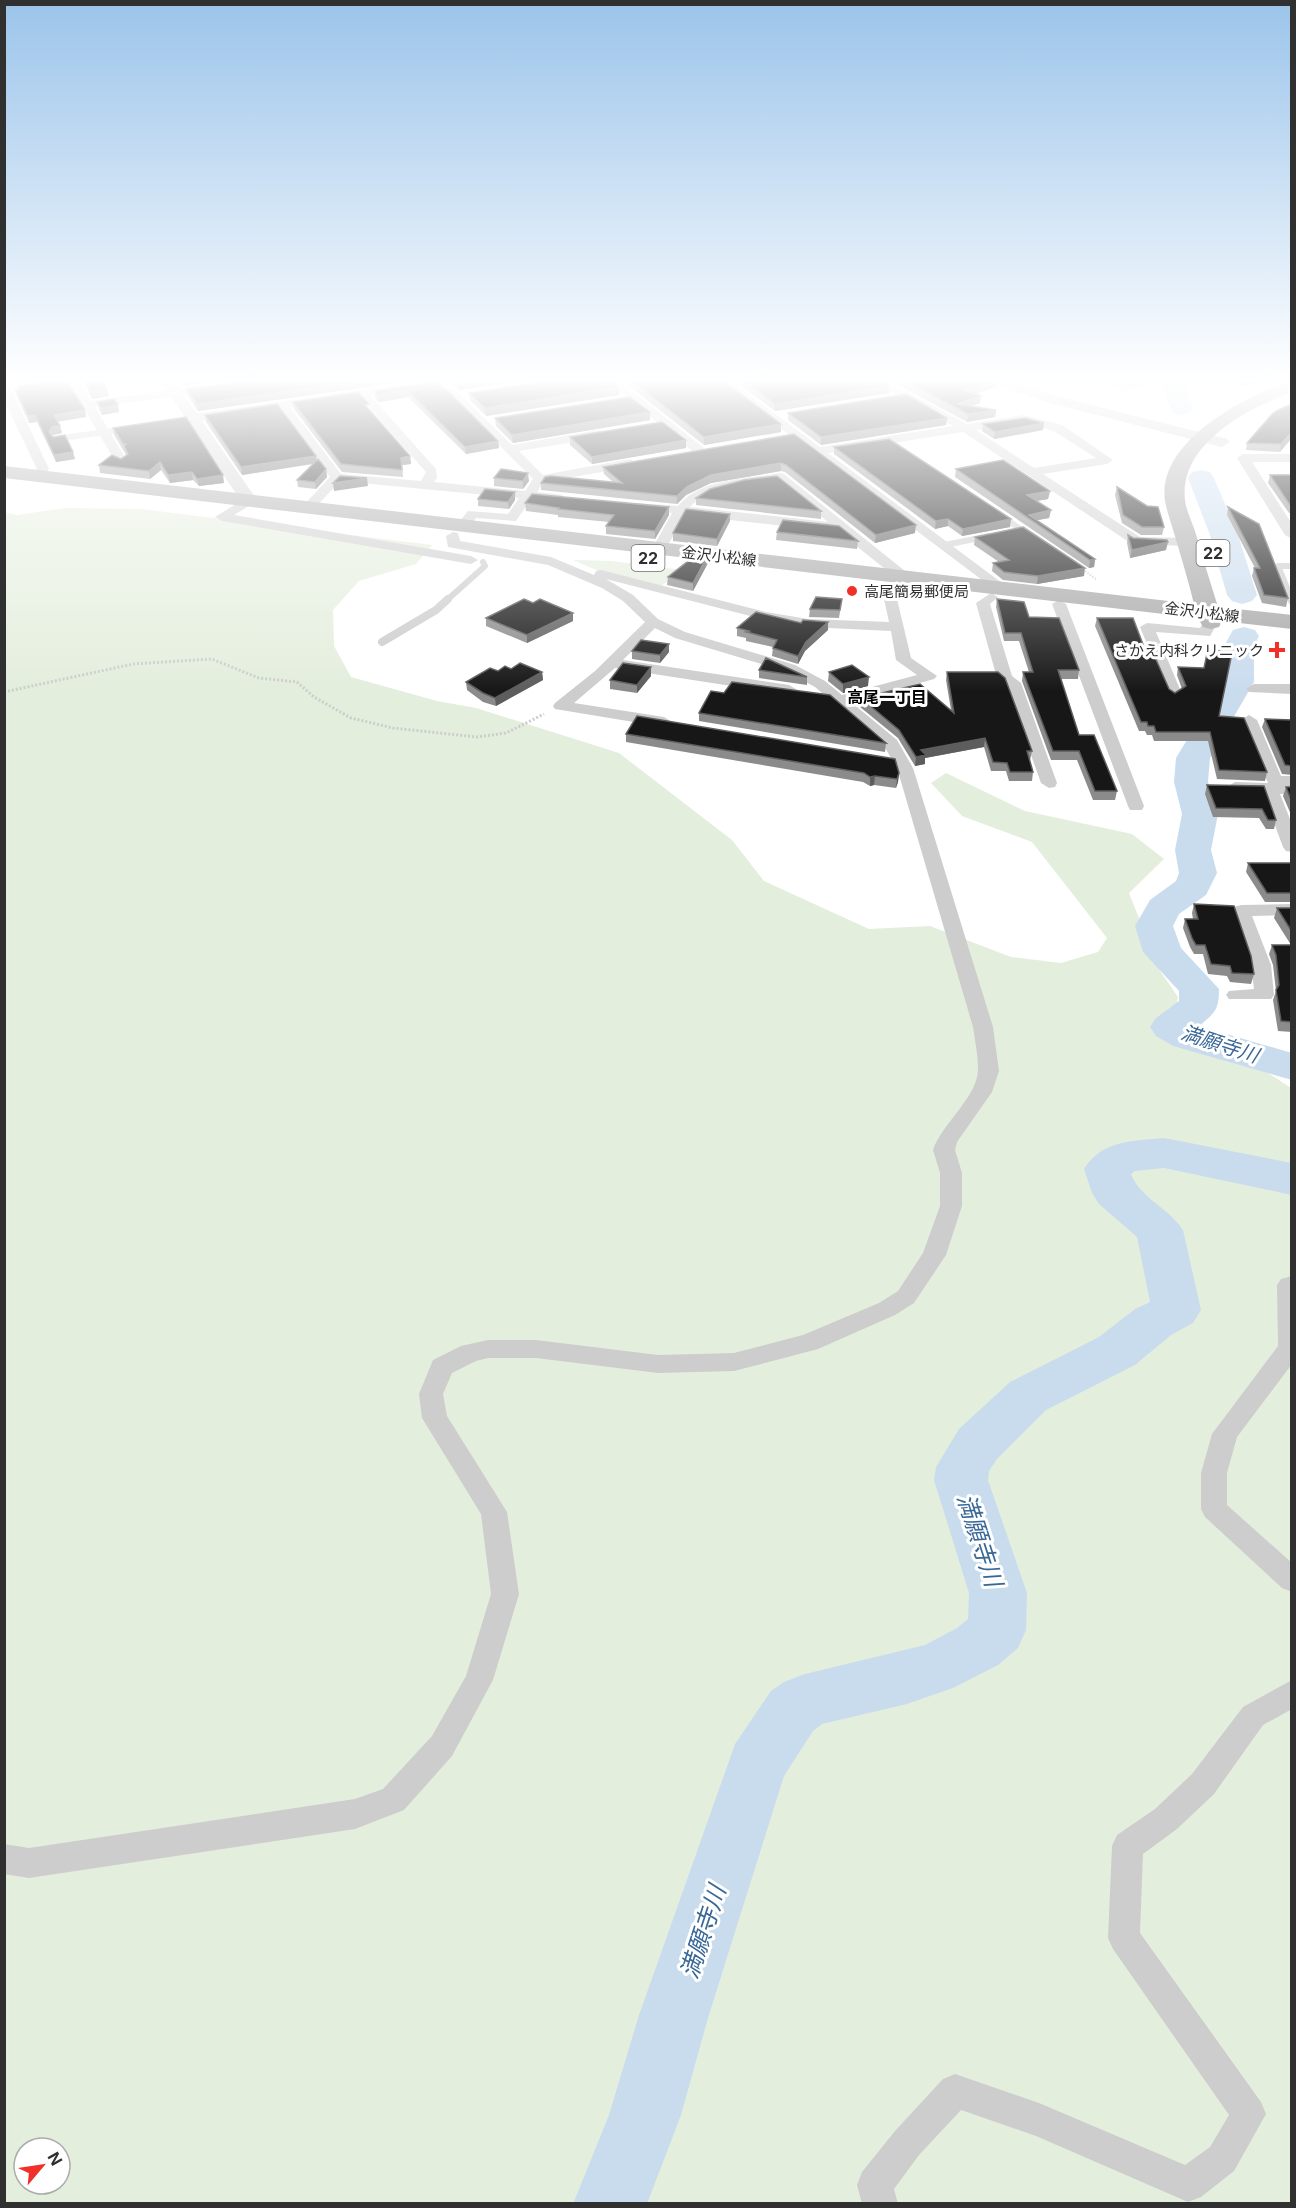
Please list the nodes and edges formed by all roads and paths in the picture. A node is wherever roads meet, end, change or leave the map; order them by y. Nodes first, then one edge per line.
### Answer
1 (35, 485) edge
2 (112, 485) edge
3 (238, 485) edge
4 (329, 485) edge
5 (434, 485) edge
6 (535, 485) edge
7 (737, 485) edge
8 (790, 485) edge
9 (864, 485) edge
10 (1052, 485) edge
11 (1174, 485) edge
12 (1197, 485) edge
13 (1260, 485) edge
14 (528, 495) junction
15 (249, 500) junction
16 (575, 500) edge
17 (1197, 500) dead end
18 (623, 504) edge
19 (307, 508) junction
20 (229, 510) junction
21 (682, 510) junction
22 (993, 510) edge
23 (843, 528) junction
24 (1022, 530) junction
25 (458, 531) junction
26 (1011, 532) edge
27 (1000, 534) edge
28 (1292, 535) edge
29 (1040, 542) edge
30 (1186, 542) junction
31 (945, 545) junction
32 (659, 549) junction
33 (551, 561) junction
34 (483, 562) junction
35 (1292, 566) edge
36 (897, 582) junction
37 (1227, 592) dead end
38 (997, 593) junction
39 (1292, 601) edge
40 (633, 604) junction
41 (1059, 604) junction
42 (1210, 617) junction
43 (1238, 620) junction
44 (653, 622) junction
45 (1292, 622) edge
46 (897, 627) junction
47 (1292, 631) edge
48 (382, 642) dead end
49 (612, 663) junction
50 (1254, 689) dead end
51 (1292, 689) edge
52 (4, 692) edge
53 (1174, 694) edge
54 (838, 698) junction
55 (561, 706) junction
56 (1270, 720) edge
57 (679, 725) edge
58 (879, 758) edge
59 (902, 762) junction
60 (1292, 781) edge
61 (1049, 783) dead end
62 (1219, 787) edge
63 (1269, 788) junction
64 (1292, 789) edge
65 (1136, 806) dead end
66 (1292, 847) edge
67 (1292, 909) edge
68 (1236, 995) dead end
69 (1292, 1284) edge
70 (1292, 1580) edge
71 (1292, 1693) edge
72 (4, 1859) edge
73 (880, 2204) edge

1 - 20 main road, 金沢小松線 / 22
2 - 15 main road, 金沢小松線 / 22
3 - 15 street
4 - 19 street
5 - 14 street
6 - 14 street
7 - 21 street
8 - 23 street
9 - 31 street
10 - 30 street
11 - 30 main road, 22
12 - 17 main road, 22
13 - 28 street
14 - 16 street
14 - 25 street
15 - 19 main road, 金沢小松線 / 22
15 - 20 street
18 - 21 street
19 - 25 main road, 金沢小松線 / 22
20 - 25 main road, 金沢小松線 / 22
20 - 34 street
21 - 23 street
21 - 32 street
22 - 24 lane
23 - 36 street
24 - 26 lane
24 - 29 lane
25 - 32 main road, 金沢小松線 / 22
25 - 33 street
25 - 36 main road, 金沢小松線 / 22
27 - 31 lane
30 - 42 main road, 22
31 - 38 street
32 - 36 main road, 金沢小松線 / 22
33 - 40 street
33 - 46 street
34 - 40 street
34 - 48 lane
35 - 39 lane
36 - 38 main road, 金沢小松線 / 22
36 - 46 street
37 - 43 main road, 22
38 - 41 main road, 金沢小松線 / 22
38 - 42 main road, 金沢小松線 / 22
38 - 61 street
40 - 44 street
41 - 42 main road, 金沢小松線 / 22
41 - 65 street
42 - 43 main road, 金沢小松線 / 22
42 - 53 street
43 - 45 main road, 金沢小松線 / 22
43 - 47 main road, 金沢小松線 / 22
44 - 49 street
44 - 54 street
46 - 54 street
49 - 54 street
49 - 55 street
50 - 51 street
52 - 55 path
54 - 59 street
55 - 57 street
56 - 60 street
58 - 59 street
59 - 72 street
62 - 63 street
63 - 64 street
63 - 66 street
67 - 68 street
69 - 70 street
71 - 73 street

